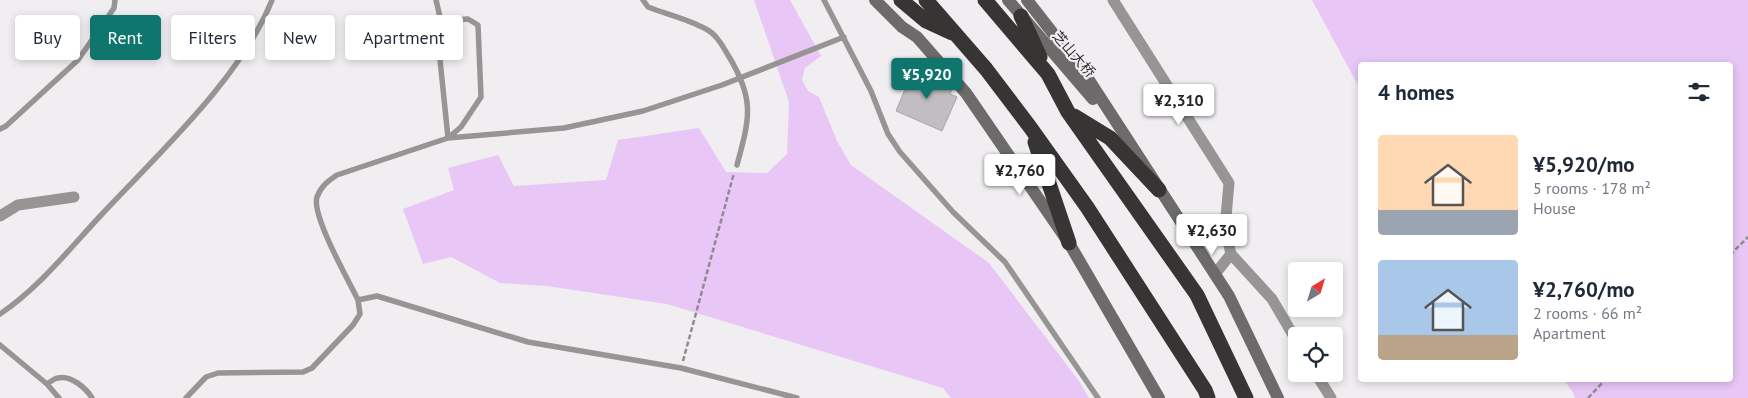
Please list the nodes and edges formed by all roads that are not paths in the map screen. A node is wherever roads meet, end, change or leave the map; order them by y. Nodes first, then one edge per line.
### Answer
1 (115, 0) edge
2 (272, 0) edge
3 (436, 0) edge
4 (643, 0) edge
5 (824, 0) edge
6 (875, 0) edge
7 (901, 0) edge
8 (926, 0) edge
9 (985, 0) edge
10 (1008, 0) edge
11 (1027, 0) edge
12 (1113, 0) edge
13 (439, 15) edge
14 (1021, 16) junction
15 (463, 20) edge
16 (844, 37) junction
17 (959, 37) junction
18 (440, 60) edge
19 (1048, 74) junction
20 (741, 76) junction
21 (1068, 112) junction
22 (1030, 127) junction
23 (1118, 128) junction
24 (0, 129) edge
25 (448, 138) junction
26 (737, 165) road end
27 (1159, 190) junction
28 (74, 197) dead end
29 (0, 216) edge
30 (1069, 243) junction
31 (1231, 254) junction
32 (1214, 274) junction
33 (358, 300) junction
34 (0, 314) edge
35 (1288, 327) edge
36 (0, 345) edge
37 (1321, 382) edge
38 (47, 384) junction
39 (58, 398) edge
40 (92, 398) edge
41 (186, 398) edge
42 (797, 398) edge
43 (1098, 398) edge
44 (1159, 398) edge
45 (1208, 398) edge
46 (1246, 398) edge
47 (1278, 398) edge
48 (1331, 398) edge

1 - 24 lane
2 - 34 lane
3 - 13 lane
4 - 20 lane
5 - 16 lane
6 - 30 street
7 - 17 highway
8 - 17 highway
9 - 19 highway
10 - 14 street, 芝山大桥
11 - 23 street
12 - 31 street
14 - 19 highway
14 - 23 street, 芝山大桥
15 - 25 lane
16 - 20 lane
16 - 43 lane
17 - 22 highway
18 - 25 lane
19 - 21 highway
20 - 25 lane
20 - 26 lane
21 - 27 highway
21 - 46 highway
22 - 30 highway
22 - 45 highway
23 - 27 street
25 - 33 lane
27 - 32 street
28 - 29 street
30 - 44 street
31 - 32 street
31 - 35 street
32 - 47 street
33 - 41 lane
33 - 42 lane
36 - 38 lane
37 - 48 street
38 - 39 lane
38 - 40 lane

